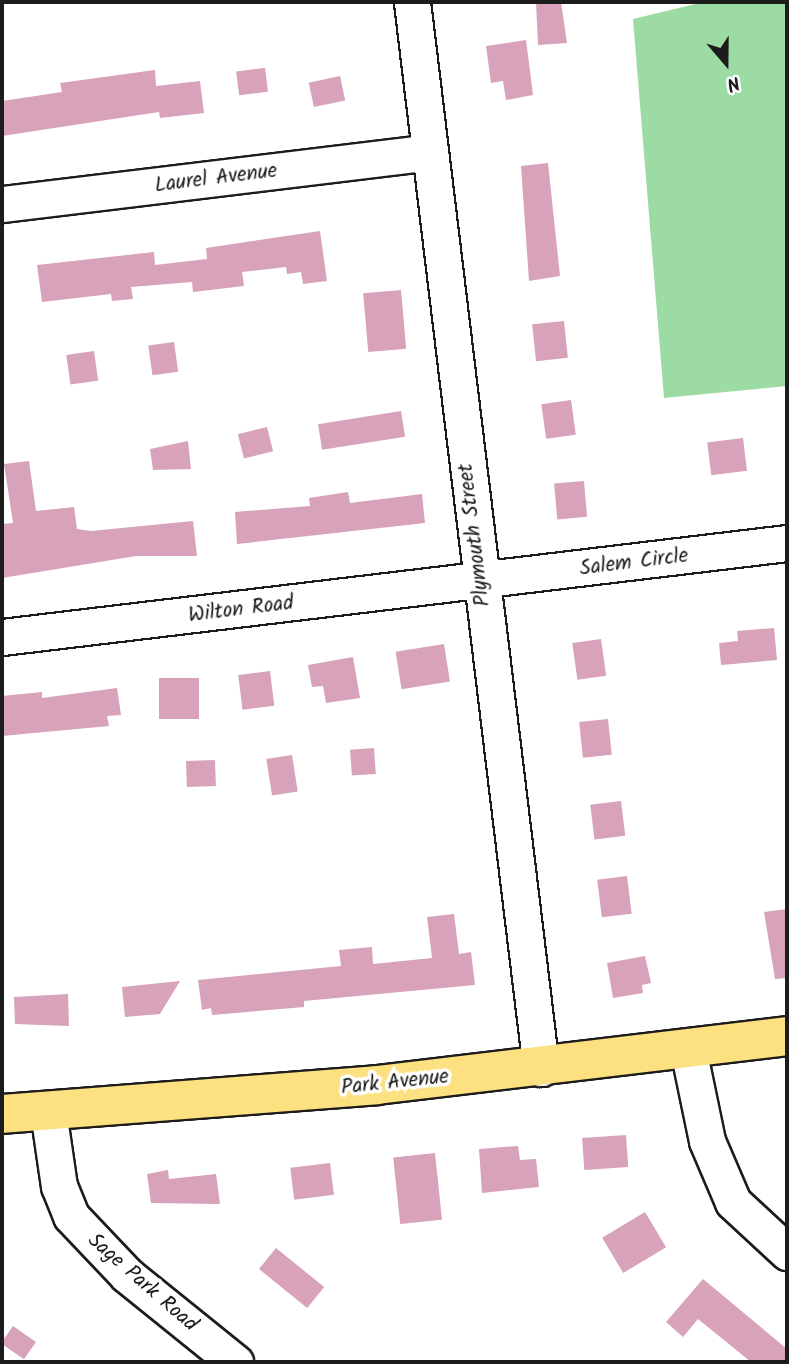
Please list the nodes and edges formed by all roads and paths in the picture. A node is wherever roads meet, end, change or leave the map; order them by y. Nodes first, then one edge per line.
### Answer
1 (412, 2) edge
2 (430, 152) junction
3 (2, 204) edge
4 (787, 543) edge
5 (480, 582) junction
6 (2, 637) edge
7 (787, 1036) edge
8 (688, 1049) junction
9 (541, 1068) junction
10 (48, 1111) junction
11 (2, 1114) edge
12 (787, 1252) edge
13 (235, 1362) edge

1 - 2 street, Plymouth Street
2 - 3 street, Laurel Avenue
2 - 5 street, Plymouth Street
4 - 5 street, Salem Circle
5 - 6 street, Wilton Road
5 - 9 street, Plymouth Street
7 - 8 main road, Park Avenue
8 - 9 main road, Park Avenue
8 - 12 street
9 - 10 main road, Park Avenue
10 - 11 main road, Park Avenue
10 - 13 street, Sage Park Road

